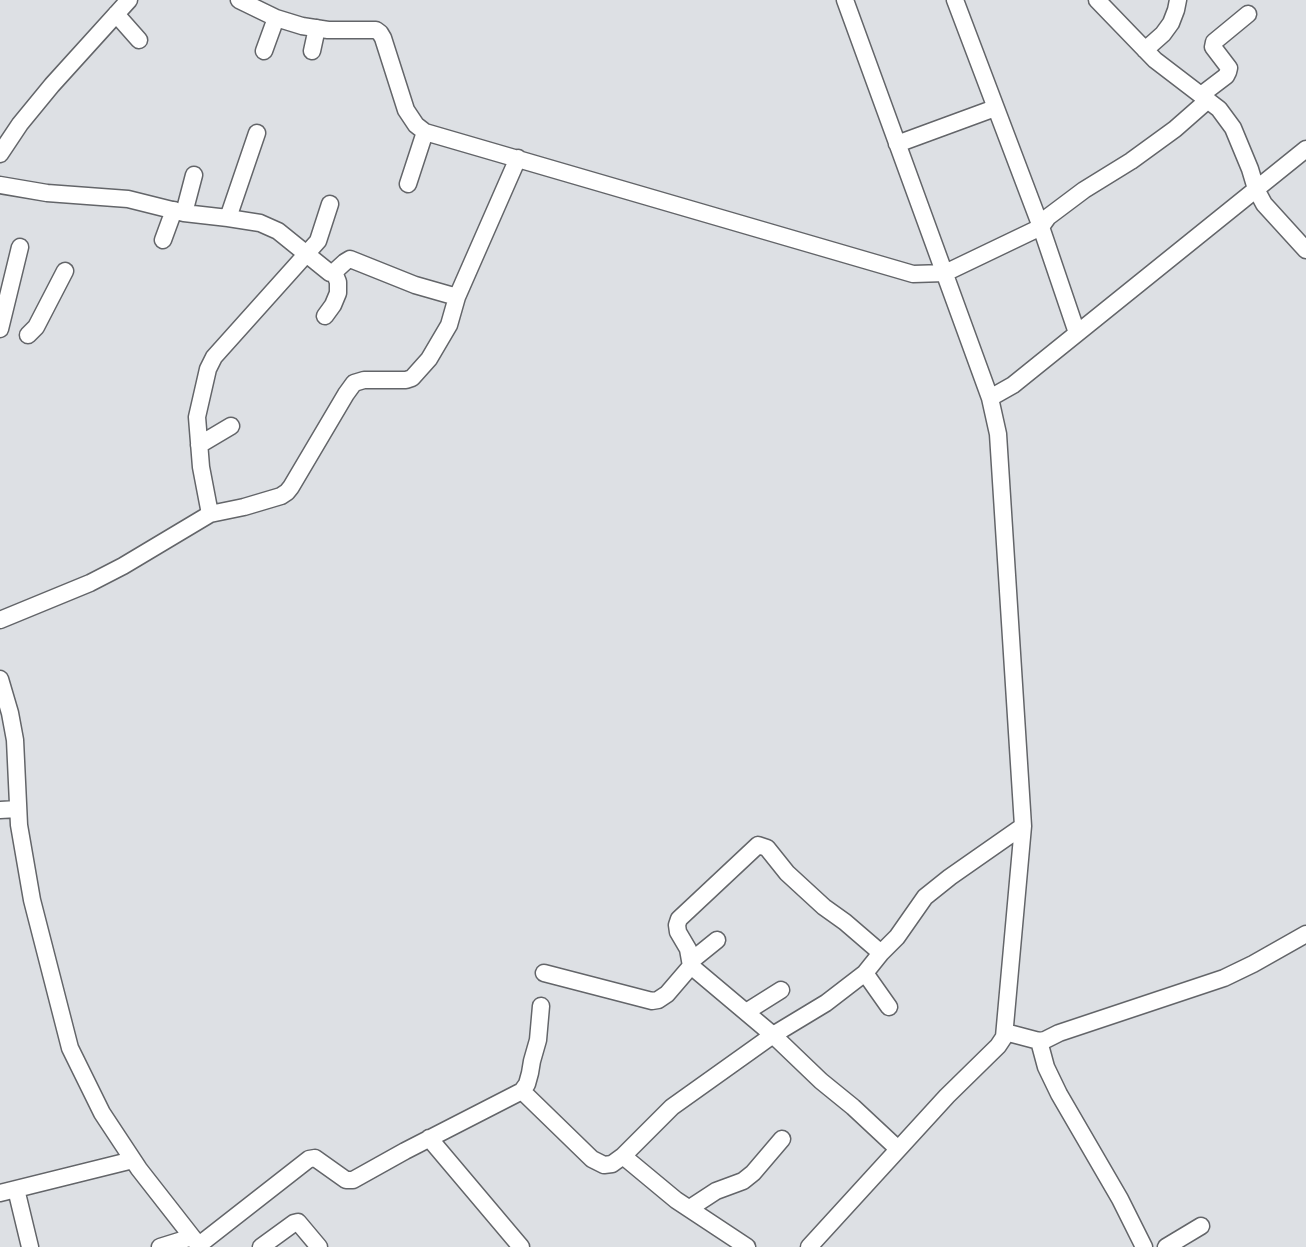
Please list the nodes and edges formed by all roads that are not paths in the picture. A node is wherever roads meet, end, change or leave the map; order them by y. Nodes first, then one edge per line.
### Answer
1 (129, 0) edge
2 (239, 0) edge
3 (955, 0) edge
4 (1096, 0) edge
5 (1178, 0) edge
6 (849, 1) edge
7 (116, 14) junction
8 (1248, 14) dead end
9 (276, 18) junction
10 (318, 28) junction
11 (139, 40) dead end
12 (1145, 50) junction
13 (264, 51) dead end
14 (312, 51) dead end
15 (1205, 97) junction
16 (995, 108) junction
17 (425, 132) junction
18 (257, 133) dead end
19 (898, 144) junction
20 (1306, 149) edge
21 (0, 154) edge
22 (518, 158) junction
23 (194, 175) dead end
24 (408, 184) dead end
25 (0, 185) edge
26 (1256, 189) junction
27 (330, 204) dead end
28 (179, 211) junction
29 (228, 218) junction
30 (1041, 227) junction
31 (162, 240) dead end
32 (1305, 246) edge
33 (20, 247) dead end
34 (307, 254) junction
35 (65, 271) dead end
36 (334, 272) junction
37 (945, 273) junction
38 (458, 297) junction
39 (325, 316) dead end
40 (0, 330) edge
41 (1078, 333) junction
42 (990, 398) junction
43 (231, 426) dead end
44 (199, 445) junction
45 (210, 514) junction
46 (0, 620) edge
47 (0, 679) edge
48 (5, 713) edge
49 (18, 809) junction
50 (0, 810) edge
51 (1023, 826) junction
52 (1306, 934) edge
53 (717, 940) dead end
54 (881, 953) junction
55 (691, 964) junction
56 (544, 973) dead end
57 (865, 973) junction
58 (781, 990) dead end
59 (541, 1006) dead end
60 (889, 1007) dead end
61 (746, 1012) junction
62 (1005, 1032) junction
63 (773, 1035) junction
64 (1039, 1041) junction
65 (522, 1091) junction
66 (429, 1138) junction
67 (782, 1139) dead end
68 (898, 1149) junction
69 (623, 1156) junction
70 (133, 1160) junction
71 (16, 1189) junction
72 (0, 1193) edge
73 (690, 1208) junction
74 (1202, 1226) dead end
75 (197, 1243) edge
76 (30, 1247) edge
77 (160, 1247) edge
78 (261, 1247) edge
79 (319, 1247) edge
80 (521, 1247) edge
81 (747, 1247) edge
82 (809, 1247) edge
83 (1144, 1247) edge
84 (1166, 1247) edge

1 - 7 street
2 - 9 street
3 - 16 street
4 - 12 street
5 - 12 street
6 - 19 street
7 - 11 street
7 - 21 street
8 - 15 street
9 - 10 street
9 - 13 street
10 - 14 street
10 - 17 street
12 - 15 street
15 - 26 street
15 - 30 street
16 - 19 street
16 - 30 street
17 - 22 street
17 - 24 street
18 - 29 street
19 - 37 street
20 - 26 street
22 - 37 street
22 - 38 street
23 - 28 street
25 - 28 street
26 - 32 street
26 - 41 street
27 - 34 street
28 - 29 street
28 - 31 street
29 - 34 street
30 - 37 street
30 - 41 street
33 - 40 street
34 - 36 street
34 - 44 street
35 - 40 street
36 - 38 street
36 - 39 street
37 - 42 street
38 - 45 street
41 - 42 street
42 - 51 street
43 - 44 street
44 - 45 street
45 - 46 street
47 - 48 street
48 - 49 street
49 - 50 street
49 - 70 street
51 - 54 street
51 - 62 street
52 - 64 street
53 - 55 street
54 - 55 street
54 - 57 street
55 - 56 street
55 - 61 street
57 - 60 street
57 - 63 street
58 - 61 street
59 - 65 street
61 - 63 street
62 - 64 street
62 - 68 street
63 - 68 street
63 - 69 street
64 - 83 street
65 - 66 street
65 - 69 street
66 - 75 street
66 - 80 street
67 - 73 street
68 - 82 street
69 - 73 street
70 - 71 street
70 - 75 street
71 - 72 street
71 - 76 street
73 - 81 street
74 - 84 street
75 - 77 street
78 - 79 street

